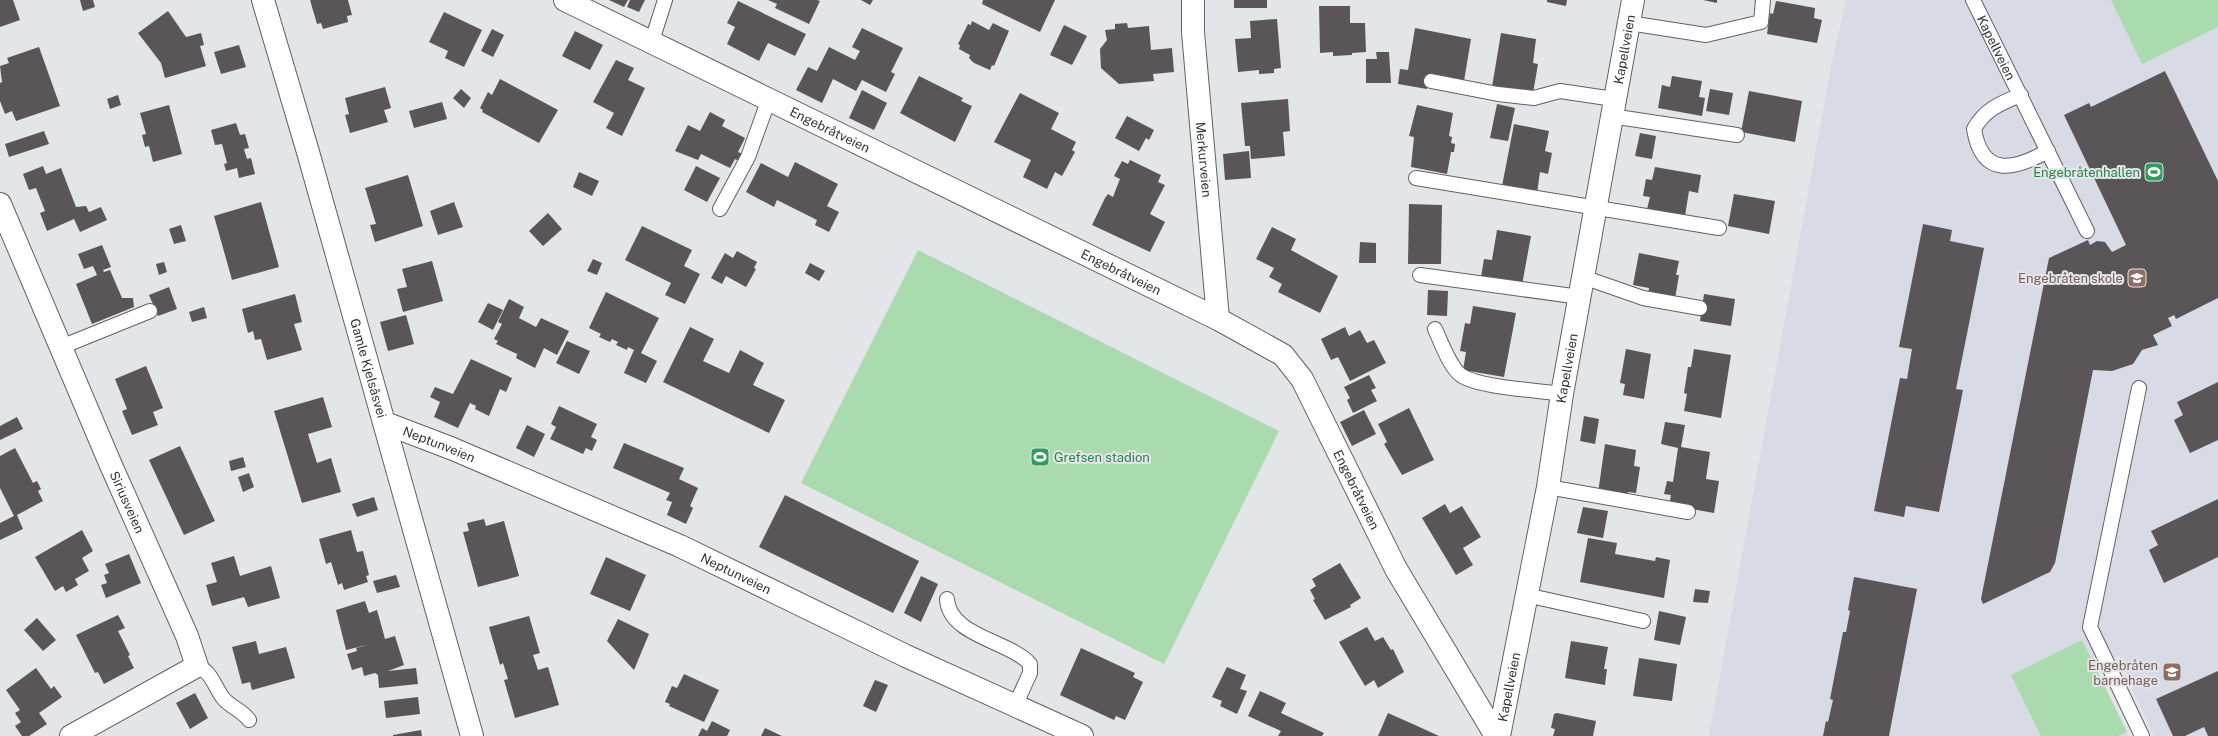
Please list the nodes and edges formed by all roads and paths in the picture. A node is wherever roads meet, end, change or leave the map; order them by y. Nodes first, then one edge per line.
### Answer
1 (263, 0) edge
2 (565, 0) edge
3 (665, 0) edge
4 (1193, 0) edge
5 (1633, 0) edge
6 (1764, 0) edge
7 (1973, 0) edge
8 (1629, 23) junction
9 (651, 44) junction
10 (1431, 81) dead end
11 (2021, 95) junction
12 (769, 99) junction
13 (1613, 108) junction
14 (1737, 135) dead end
15 (2048, 151) junction
16 (1416, 178) dead end
17 (0, 204) edge
18 (1596, 208) junction
19 (720, 209) dead end
20 (1720, 228) dead end
21 (2087, 231) dead end
22 (1420, 275) dead end
23 (1582, 287) junction
24 (1700, 308) dead end
25 (150, 311) dead end
26 (1218, 319) junction
27 (1435, 329) dead end
28 (61, 347) junction
29 (2139, 388) dead end
30 (1562, 394) junction
31 (385, 422) junction
32 (1548, 487) junction
33 (1688, 512) dead end
34 (1526, 595) junction
35 (947, 599) dead end
36 (1643, 621) dead end
37 (197, 666) junction
38 (1015, 706) junction
39 (249, 720) dead end
40 (71, 736) edge
41 (472, 736) edge
42 (1082, 736) edge
43 (1498, 736) edge
44 (2142, 736) edge

1 - 31 street, Gamle Kjelsåsvei
2 - 9 street, Engebråtveien
3 - 9 lane
4 - 26 street, Merkurveien
5 - 8 street, Kapellveien
6 - 8 lane
7 - 11 lane, Kapellveien
8 - 13 street, Kapellveien
9 - 12 street, Engebråtveien
10 - 13 lane
11 - 15 lane, Kapellveien
11 - 15 lane, Kapellveien
12 - 19 lane
12 - 26 street, Engebråtveien
13 - 14 lane
13 - 18 street, Kapellveien
15 - 21 lane, Kapellveien
16 - 18 lane
17 - 28 street, Siriusveien
18 - 20 lane
18 - 23 street, Kapellveien
22 - 23 lane
23 - 24 lane
23 - 30 street, Kapellveien
25 - 28 lane
26 - 43 street, Engebråtveien
27 - 30 lane
28 - 37 street, Siriusveien
29 - 44 lane
30 - 32 street, Kapellveien
31 - 38 street, Neptunveien
31 - 41 street, Gamle Kjelsåsvei
32 - 33 lane
32 - 34 street, Kapellveien
34 - 36 lane
34 - 43 street, Kapellveien
35 - 38 lane
37 - 39 lane
37 - 40 street
38 - 42 street, Neptunveien

